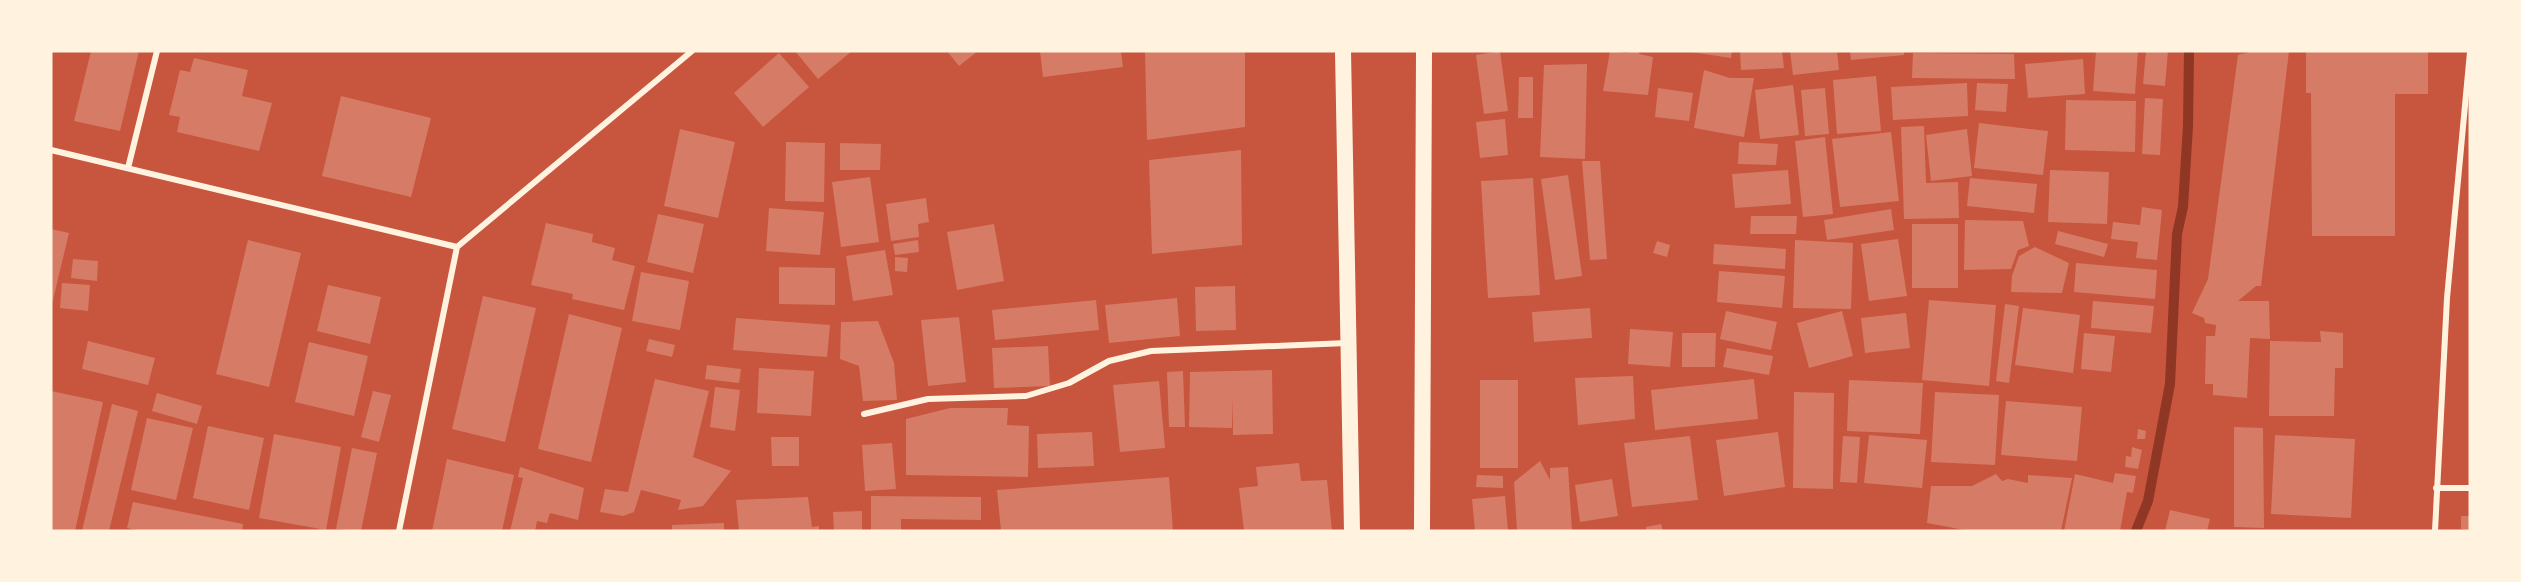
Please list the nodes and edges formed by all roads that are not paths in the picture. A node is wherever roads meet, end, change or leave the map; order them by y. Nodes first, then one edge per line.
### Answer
1 (157, 51) edge
2 (692, 51) edge
3 (1343, 51) edge
4 (1424, 51) edge
5 (2470, 52) edge
6 (51, 150) edge
7 (128, 168) junction
8 (457, 247) junction
9 (1350, 343) junction
10 (864, 414) dead end
11 (2436, 488) junction
12 (2470, 488) edge
13 (399, 531) edge
14 (1352, 531) edge
15 (1422, 531) edge
16 (2436, 531) edge

1 - 7 street
2 - 8 street
3 - 9 highway
4 - 15 highway
5 - 11 street
6 - 7 street
7 - 8 street
8 - 13 street
9 - 10 street
9 - 14 highway
11 - 12 street
11 - 16 street

